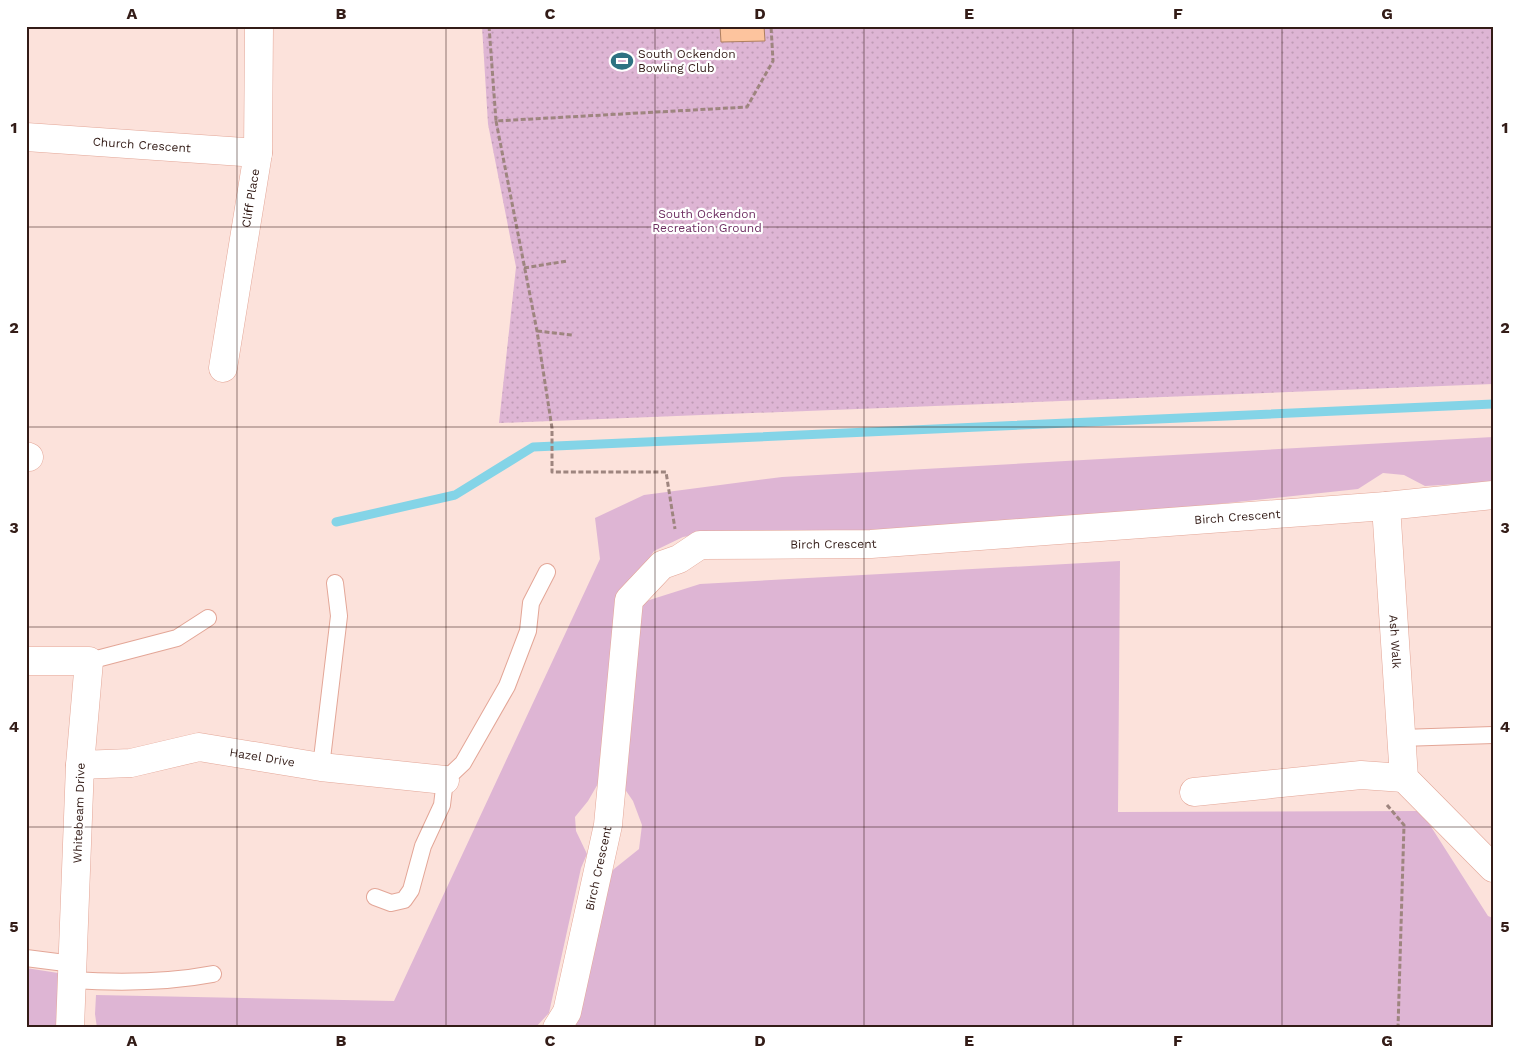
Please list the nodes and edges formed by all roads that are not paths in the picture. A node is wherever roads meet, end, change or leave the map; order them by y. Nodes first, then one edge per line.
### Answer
1 (259, 26) edge
2 (26, 137) edge
3 (258, 153) junction
4 (223, 368) dead end
5 (1493, 495) edge
6 (1386, 506) junction
7 (547, 572) dead end
8 (335, 583) dead end
9 (208, 618) dead end
10 (89, 660) junction
11 (26, 661) edge
12 (1493, 735) edge
13 (1401, 738) junction
14 (80, 765) junction
15 (321, 767) junction
16 (1404, 778) junction
17 (445, 780) junction
18 (1194, 792) dead end
19 (1493, 868) edge
20 (375, 897) dead end
21 (26, 958) edge
22 (72, 972) junction
23 (213, 974) dead end
24 (70, 1028) edge
25 (558, 1028) edge

1 - 3 street, Cliff Place
2 - 3 street, Church Crescent
3 - 4 street, Cliff Place
5 - 6 street, Birch Crescent
6 - 13 street, Ash Walk
6 - 25 street, Birch Crescent
7 - 17 lane
8 - 15 lane
9 - 10 lane
10 - 11 street
10 - 14 street, Whitebeam Drive
12 - 13 lane
13 - 16 street, Ash Walk
14 - 15 street, Hazel Drive
14 - 22 street, Whitebeam Drive
15 - 17 street, Hazel Drive
16 - 18 street
16 - 19 street
17 - 20 lane
21 - 22 lane
22 - 23 lane
22 - 24 street, Whitebeam Drive

